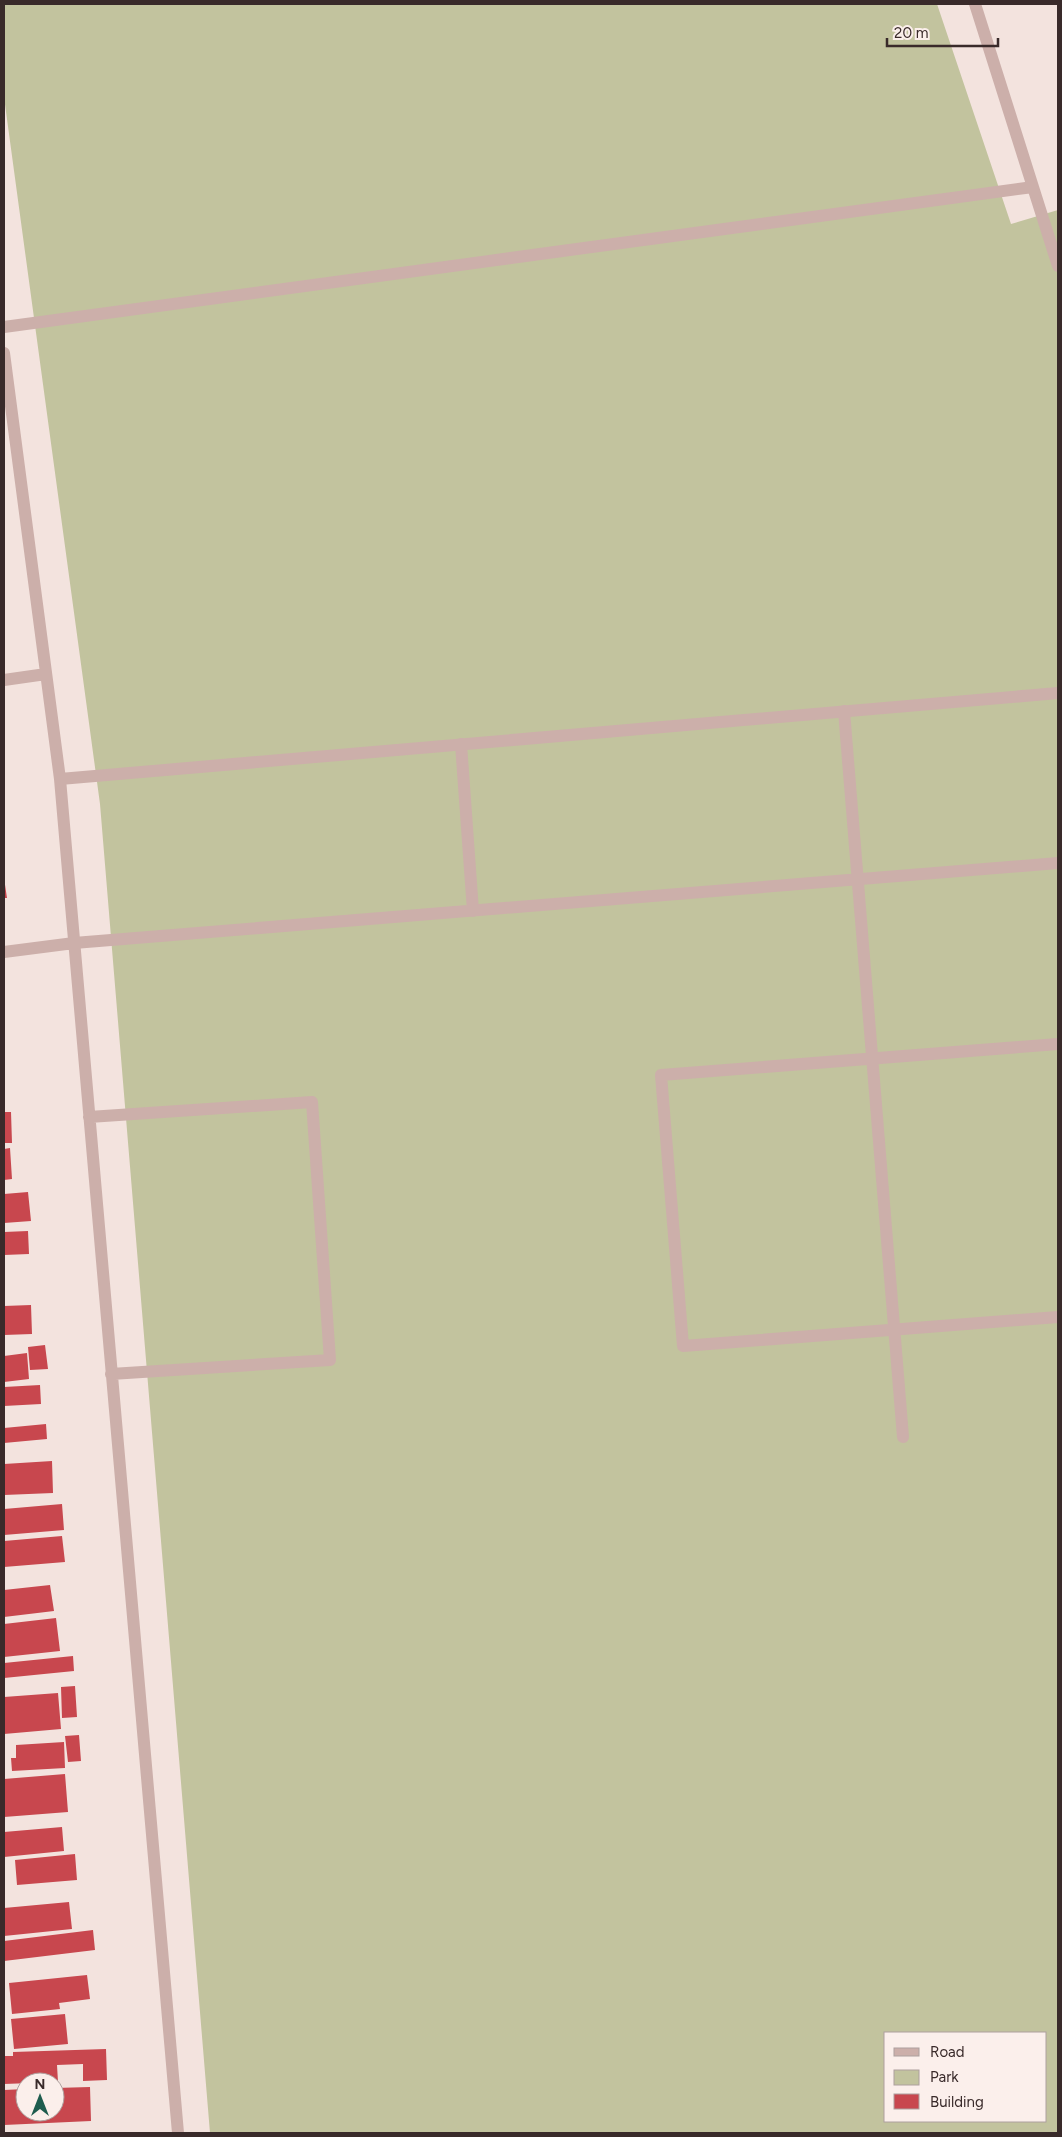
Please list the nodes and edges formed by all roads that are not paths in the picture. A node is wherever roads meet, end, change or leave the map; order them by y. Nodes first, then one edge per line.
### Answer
1 (975, 4) edge
2 (1033, 187) junction
3 (1058, 266) edge
4 (4, 327) edge
5 (4, 353) edge
6 (46, 674) junction
7 (4, 680) edge
8 (1058, 693) edge
9 (844, 711) junction
10 (461, 744) junction
11 (60, 780) junction
12 (1058, 864) edge
13 (858, 880) junction
14 (473, 911) junction
15 (74, 943) junction
16 (4, 952) edge
17 (1058, 1044) edge
18 (872, 1058) junction
19 (89, 1117) junction
20 (1058, 1317) edge
21 (894, 1330) junction
22 (111, 1374) junction
23 (904, 1438) dead end
24 (178, 2133) edge

1 - 2 street
2 - 3 street
2 - 4 street
5 - 6 street
6 - 7 street
6 - 11 street
8 - 9 street
9 - 10 street
9 - 13 street
10 - 11 street
10 - 14 street
11 - 15 street
12 - 13 street
13 - 14 street
13 - 18 street
14 - 15 street
15 - 16 street
15 - 19 street
17 - 18 street
18 - 21 street
18 - 21 street
19 - 22 street
19 - 22 street
20 - 21 street
21 - 23 street
22 - 24 street

